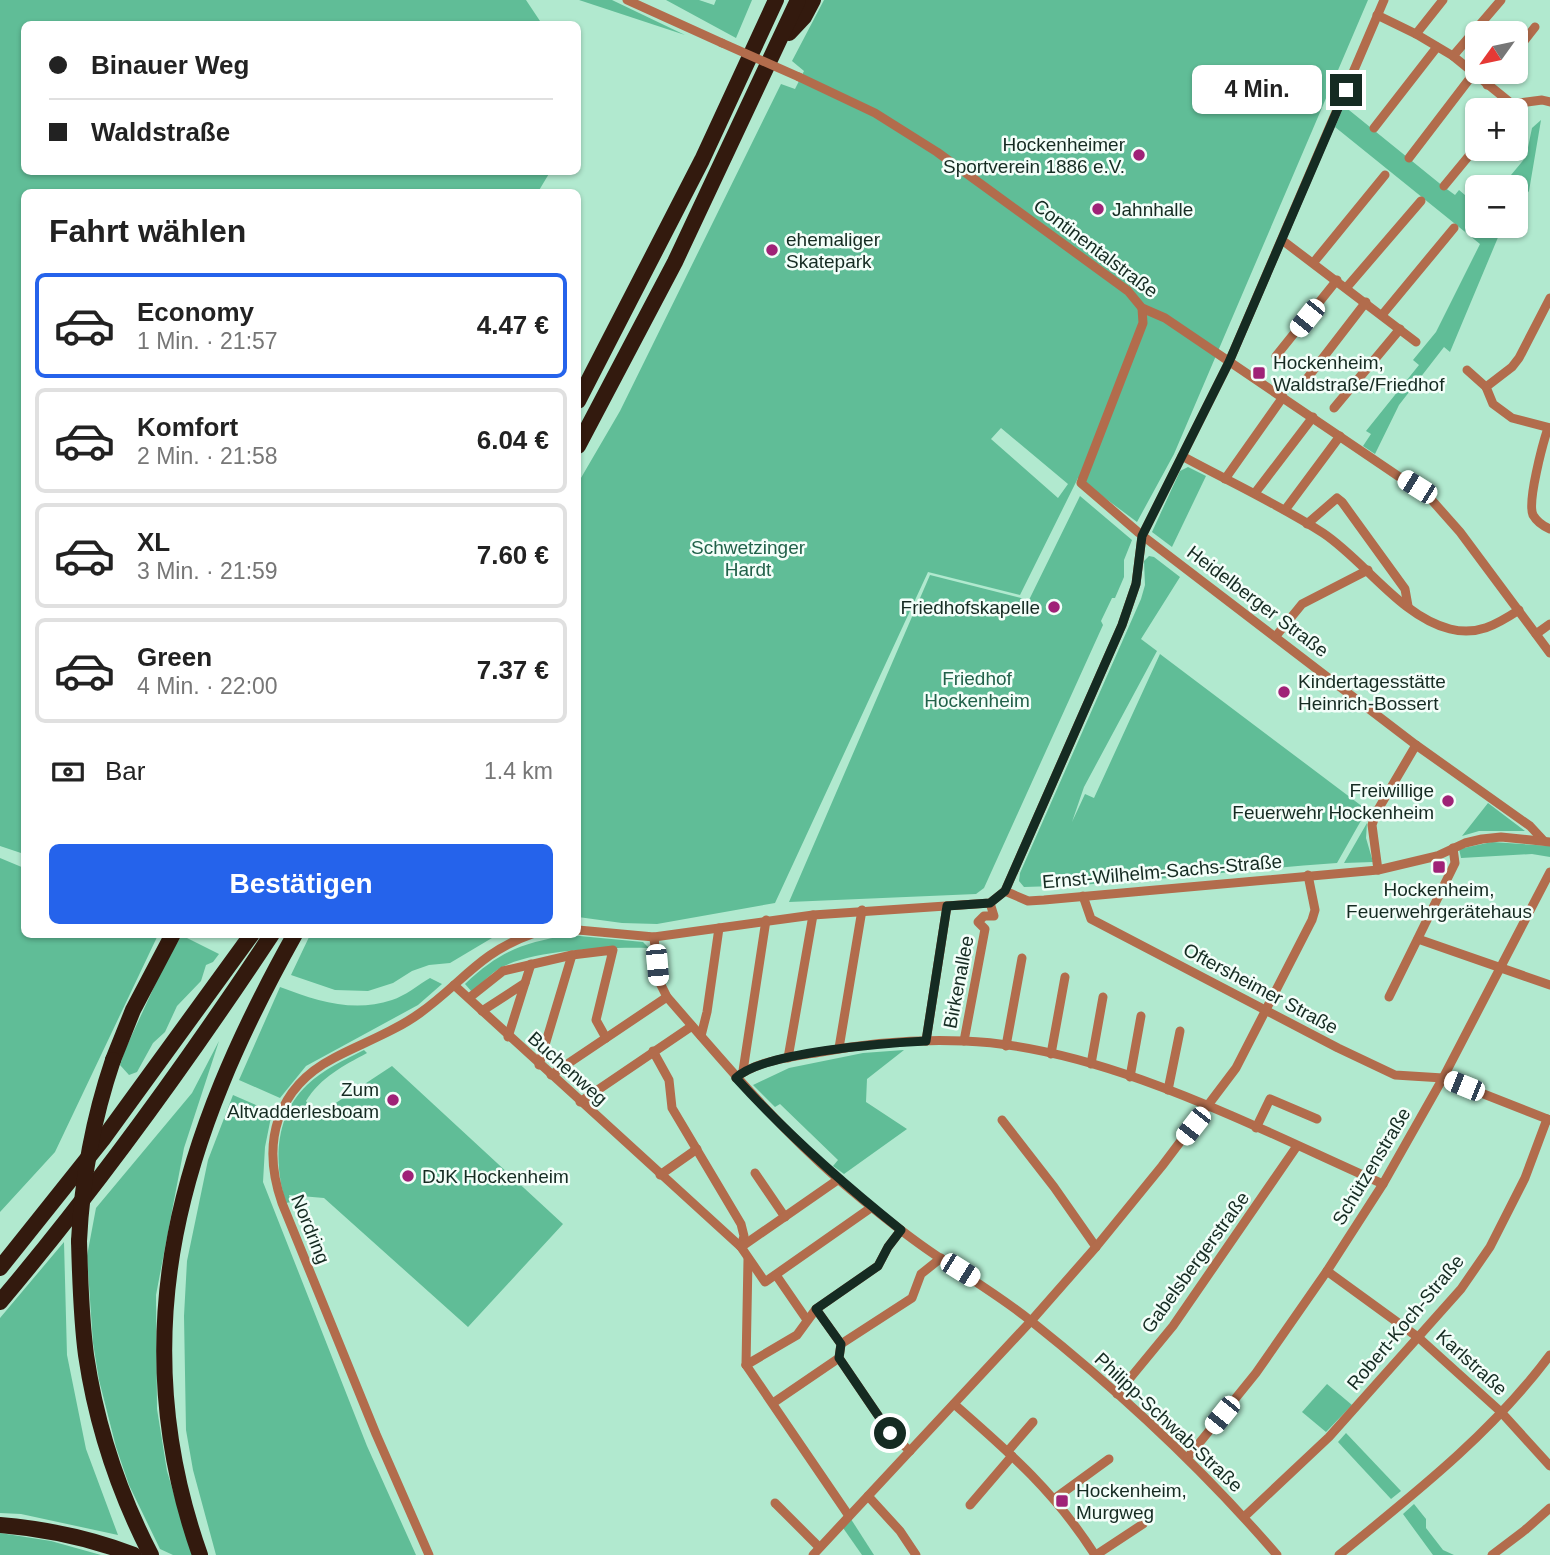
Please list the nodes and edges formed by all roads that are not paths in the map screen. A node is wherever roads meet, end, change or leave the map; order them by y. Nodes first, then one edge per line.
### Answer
1 (627, 0) edge
2 (776, 0) edge
3 (798, 0) edge
4 (813, 0) edge
5 (1384, 0) edge
6 (1443, 0) edge
7 (1501, 0) edge
8 (1377, 15) junction
9 (1535, 27) dead end
10 (1416, 34) junction
11 (1528, 36) edge
12 (779, 46) junction
13 (1437, 47) junction
14 (1453, 56) junction
15 (1465, 66) edge
16 (1466, 84) edge
17 (1487, 85) edge
18 (1500, 98) edge
19 (1550, 102) edge
20 (1528, 103) edge
21 (1374, 128) dead end
22 (1409, 158) dead end
23 (1465, 161) edge
24 (1385, 175) dead end
25 (1444, 186) dead end
26 (1421, 201) dead end
27 (1454, 228) dead end
28 (1282, 240) junction
29 (1314, 262) junction
30 (1337, 280) junction
31 (1347, 287) junction
32 (1550, 298) edge
33 (1366, 302) junction
34 (1142, 308) junction
35 (1382, 315) junction
36 (1400, 329) junction
37 (1416, 342) dead end
38 (1276, 356) dead end
39 (1229, 362) junction
40 (1467, 370) dead end
41 (1302, 385) dead end
42 (1486, 387) junction
43 (581, 395) edge
44 (1283, 397) junction
45 (1334, 408) dead end
46 (1312, 417) junction
47 (1549, 428) edge
48 (1340, 436) junction
49 (581, 440) edge
50 (1182, 456) junction
51 (1225, 479) junction
52 (1255, 493) junction
53 (1285, 510) junction
54 (1307, 524) junction
55 (1550, 529) edge
56 (1142, 536) junction
57 (1368, 570) junction
58 (1408, 606) junction
59 (1519, 610) junction
60 (1550, 624) edge
61 (1536, 634) junction
62 (1276, 636) junction
63 (1550, 653) edge
64 (1416, 744) junction
65 (1546, 841) edge
66 (1452, 848) junction
67 (1378, 870) junction
68 (1550, 872) edge
69 (1308, 875) junction
70 (1005, 891) junction
71 (1083, 896) junction
72 (990, 903) junction
73 (947, 906) junction
74 (862, 910) junction
75 (813, 915) junction
76 (766, 920) junction
77 (719, 928) junction
78 (581, 930) edge
79 (654, 937) junction
80 (171, 938) edge
81 (249, 938) edge
82 (269, 938) edge
83 (293, 938) edge
84 (523, 938) edge
85 (1418, 939) junction
86 (572, 955) junction
87 (1022, 958) dead end
88 (531, 964) junction
89 (1501, 968) junction
90 (1065, 977) dead end
91 (525, 983) junction
92 (454, 985) junction
93 (1550, 985) edge
94 (1103, 997) dead end
95 (1389, 997) dead end
96 (469, 998) junction
97 (667, 998) junction
98 (1267, 1010) junction
99 (482, 1011) junction
100 (1141, 1016) dead end
101 (692, 1026) junction
102 (1180, 1031) dead end
103 (701, 1036) junction
104 (508, 1037) junction
105 (606, 1038) junction
106 (926, 1041) junction
107 (964, 1041) junction
108 (1006, 1046) junction
109 (839, 1048) junction
110 (653, 1051) junction
111 (1051, 1054) junction
112 (788, 1058) junction
113 (1091, 1064) junction
114 (539, 1065) junction
115 (740, 1074) junction
116 (551, 1075) junction
117 (1130, 1076) junction
118 (1443, 1078) junction
119 (1168, 1090) junction
120 (580, 1102) junction
121 (1208, 1106) junction
122 (1317, 1119) dead end
123 (1549, 1119) edge
124 (1002, 1120) dead end
125 (1256, 1128) junction
126 (1297, 1146) junction
127 (697, 1149) junction
128 (755, 1173) dead end
129 (660, 1175) junction
130 (839, 1179) junction
131 (1383, 1184) junction
132 (872, 1207) junction
133 (785, 1217) junction
134 (901, 1230) junction
135 (741, 1247) junction
136 (1096, 1247) junction
137 (748, 1257) junction
138 (940, 1258) junction
139 (0, 1268) edge
140 (1327, 1271) junction
141 (776, 1275) junction
142 (0, 1302) edge
143 (816, 1309) junction
144 (807, 1320) junction
145 (1031, 1321) junction
146 (1419, 1338) junction
147 (841, 1344) junction
148 (1550, 1355) edge
149 (839, 1358) junction
150 (746, 1365) junction
151 (1117, 1394) junction
152 (773, 1403) junction
153 (954, 1404) junction
154 (1502, 1412) junction
155 (1033, 1422) dead end
156 (910, 1451) junction
157 (1010, 1453) junction
158 (1188, 1457) junction
159 (1109, 1459) dead end
160 (1550, 1465) edge
161 (868, 1496) junction
162 (1054, 1499) junction
163 (775, 1503) dead end
164 (970, 1504) dead end
165 (1550, 1508) edge
166 (849, 1516) junction
167 (1244, 1517) junction
168 (1143, 1524) dead end
169 (0, 1525) edge
170 (816, 1551) edge
171 (1494, 1554) edge
172 (134, 1555) edge
173 (150, 1555) edge
174 (200, 1555) edge
175 (429, 1555) edge
176 (916, 1555) edge
177 (1095, 1555) edge
178 (1277, 1555) edge
179 (1339, 1555) edge

1 - 34 street, Continentalstraße, bridge
2 - 43 highway
3 - 12 highway
4 - 12 highway
5 - 8 street
6 - 10 street
7 - 14 street
8 - 10 street
8 - 28 street
9 - 11 street
10 - 13 street
12 - 49 highway
13 - 14 street
13 - 21 street
14 - 15 street
16 - 22 street
17 - 18 street
19 - 20 street
23 - 25 street
24 - 29 street
26 - 31 street
27 - 35 street
28 - 29 street
28 - 39 street
29 - 30 street
30 - 31 street
30 - 38 street
31 - 33 street
32 - 42 street
33 - 35 street
33 - 41 street
34 - 39 street, Continentalstraße
34 - 56 street, Heidelberger Straße
35 - 36 street
36 - 37 street
36 - 45 street
39 - 44 street, Continentalstraße
39 - 50 street
40 - 42 street
42 - 47 street
44 - 46 street, Continentalstraße
44 - 51 street
46 - 48 street, Continentalstraße
46 - 52 street
47 - 55 street
48 - 53 street
48 - 59 street, Continentalstraße
50 - 51 street
50 - 56 street
51 - 52 street
52 - 53 street
53 - 54 street
54 - 57 street
54 - 58 street
56 - 62 street, Heidelberger Straße
56 - 70 street
57 - 58 street
57 - 62 street
58 - 59 street
59 - 61 street, Continentalstraße
60 - 61 street
61 - 63 street, Continentalstraße
62 - 64 street, Heidelberger Straße
64 - 65 street, Heidelberger Straße
64 - 67 street
65 - 66 street, Ernst-Wilhelm-Sachs-Straße
66 - 67 street, Ernst-Wilhelm-Sachs-Straße
66 - 85 street
67 - 69 street, Ernst-Wilhelm-Sachs-Straße
68 - 89 street, Schützenstraße
69 - 71 street, Ernst-Wilhelm-Sachs-Straße
69 - 98 street
70 - 71 street, Ernst-Wilhelm-Sachs-Straße
70 - 72 street
71 - 98 street, Oftersheimer Straße
72 - 73 street
72 - 107 street, Birkenallee
73 - 74 street
73 - 106 street, Birkenallee
74 - 75 street
74 - 109 street
75 - 76 street
75 - 112 street
76 - 77 street
76 - 115 street
77 - 79 street
77 - 103 street
78 - 79 street
79 - 97 street
80 - 173 highway, bridge
81 - 139 highway
82 - 142 highway
83 - 174 highway
84 - 92 street
85 - 89 street
85 - 95 street
86 - 88 street
86 - 105 street
86 - 114 street
87 - 108 street
88 - 91 street
88 - 96 street
89 - 93 street
89 - 118 street, Schützenstraße
90 - 111 street
91 - 99 street
91 - 104 street
92 - 96 street, Buchenweg
92 - 175 street, Nordring
94 - 113 street
96 - 99 street, Buchenweg
97 - 101 street
97 - 105 street
98 - 118 street, Oftersheimer Straße
98 - 121 street
99 - 104 street, Buchenweg
100 - 117 street
101 - 103 street
101 - 110 street
102 - 119 street
103 - 115 street
104 - 114 street, Buchenweg
105 - 116 street
106 - 107 street, Birkenallee
106 - 109 street, Birkenallee
107 - 108 street, Birkenallee
108 - 111 street, Birkenallee
109 - 112 street, Birkenallee
110 - 120 street
110 - 127 street, Buchenweg
111 - 113 street, Birkenallee
112 - 115 street, Birkenallee
113 - 117 street, Birkenallee
114 - 116 street, Buchenweg
115 - 130 street, Philipp-Schwab-Straße
116 - 120 street, Buchenweg
117 - 119 street, Birkenallee
118 - 123 street, Oftersheimer Straße
118 - 131 street, Schützenstraße
119 - 121 street, Birkenallee
120 - 129 street, Buchenweg
121 - 125 street, Birkenallee
121 - 136 street
122 - 125 street
123 - 146 street, Robert-Koch-Straße
124 - 136 street
125 - 126 street, Birkenallee
126 - 131 street, Birkenallee
126 - 151 street, Gabelsbergerstraße
127 - 129 street
127 - 135 street, Buchenweg
128 - 133 street
129 - 135 street, Buchenweg
130 - 132 street, Philipp-Schwab-Straße
130 - 133 street
131 - 140 street, Schützenstraße
132 - 134 street, Philipp-Schwab-Straße
132 - 141 street
133 - 135 street
134 - 138 street, Philipp-Schwab-Straße
134 - 143 street
135 - 137 street, Buchenweg
136 - 145 street
137 - 141 street, Buchenweg
137 - 150 street
138 - 145 street, Philipp-Schwab-Straße
138 - 147 street
140 - 146 street, Karlstraße
140 - 158 street, Schützenstraße
141 - 144 street
143 - 144 street
143 - 147 street
144 - 150 street
145 - 151 street, Philipp-Schwab-Straße
145 - 153 street
146 - 154 street, Karlstraße
146 - 167 street, Robert-Koch-Straße
147 - 149 street
148 - 154 street
149 - 152 street
149 - 156 street
150 - 152 street
151 - 158 street, Philipp-Schwab-Straße
152 - 166 street
153 - 156 street
153 - 157 street
154 - 160 street, Karlstraße
154 - 179 street
155 - 157 street
156 - 161 street
157 - 162 street
157 - 164 street
158 - 167 street, Philipp-Schwab-Straße
159 - 162 street
161 - 166 street
161 - 176 street
162 - 177 street
163 - 170 street
165 - 171 street
166 - 170 street
167 - 178 street, Philipp-Schwab-Straße
168 - 177 street
169 - 172 highway

